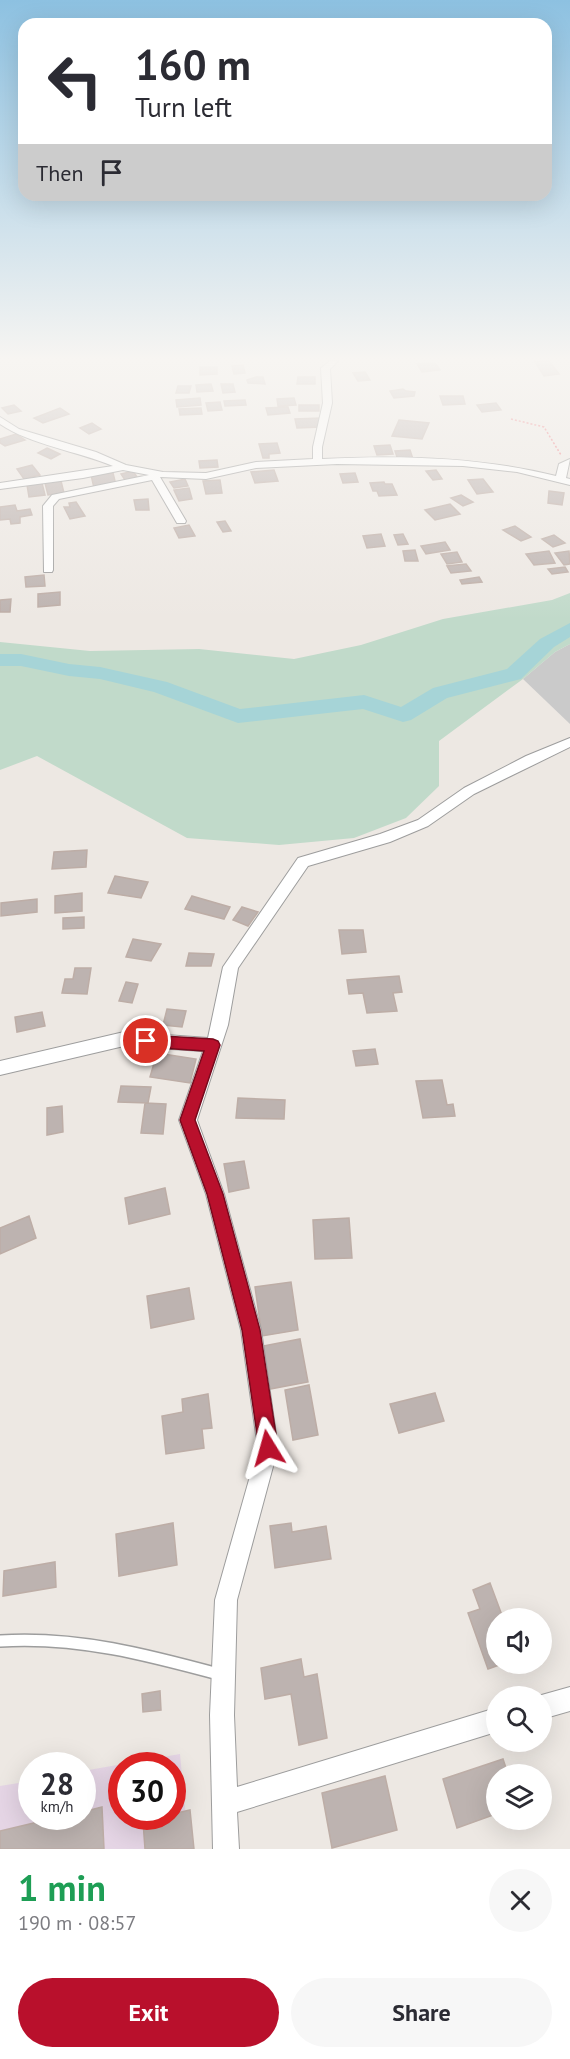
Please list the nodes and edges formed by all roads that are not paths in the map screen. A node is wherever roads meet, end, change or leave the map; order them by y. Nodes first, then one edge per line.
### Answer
1 (71, 447) edge
2 (317, 447) edge
3 (318, 462) junction
4 (568, 463) edge
5 (123, 467) junction
6 (159, 476) junction
7 (566, 480) edge
8 (0, 486) edge
9 (180, 521) dead end
10 (48, 570) dead end
11 (570, 742) edge
12 (213, 1045) junction
13 (0, 1068) edge
14 (0, 1641) edge
15 (223, 1676) junction
16 (570, 1699) edge
17 (552, 1704) edge
18 (486, 1723) edge
19 (225, 1803) junction
20 (226, 1849) edge

1 - 5 street
2 - 3 street
3 - 6 street
3 - 7 street
4 - 7 street
5 - 6 street
5 - 8 street
6 - 9 street
6 - 10 street
11 - 12 street
12 - 13 street
12 - 15 street
14 - 15 lane
15 - 19 street
16 - 17 street
18 - 19 street
19 - 20 street

